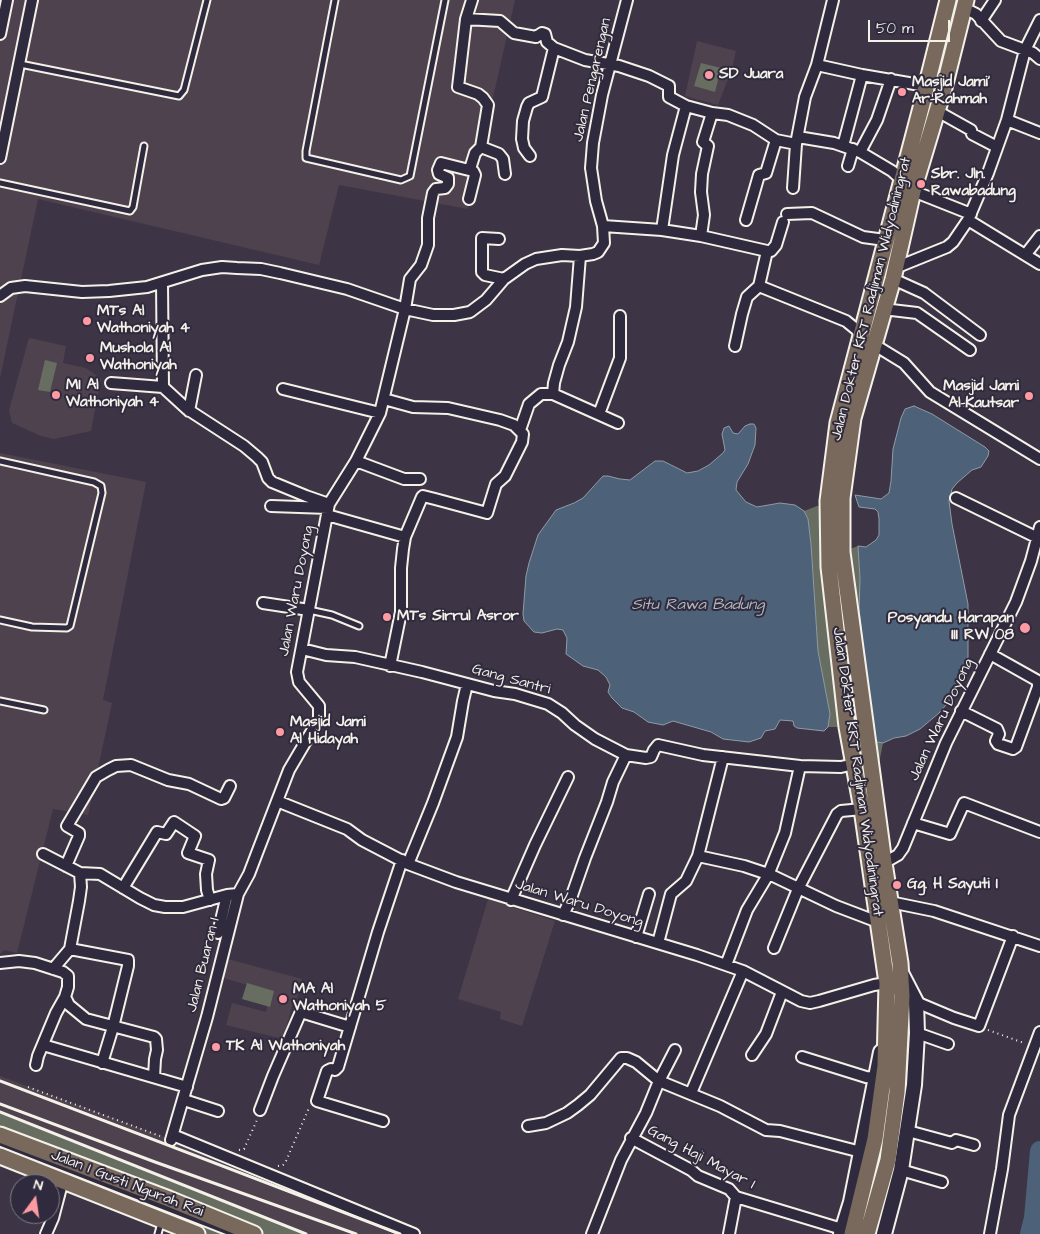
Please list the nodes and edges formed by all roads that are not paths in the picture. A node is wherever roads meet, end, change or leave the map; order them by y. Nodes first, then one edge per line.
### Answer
1 (7, 0) edge
2 (32, 0) edge
3 (207, 0) edge
4 (335, 0) edge
5 (444, 0) edge
6 (472, 0) edge
7 (627, 0) edge
8 (833, 0) edge
9 (994, 0) edge
10 (944, 1) edge
11 (965, 4) edge
12 (2, 12) edge
13 (466, 19) junction
14 (1040, 20) edge
15 (982, 21) junction
16 (0, 34) edge
17 (554, 48) junction
18 (1025, 50) junction
19 (1040, 59) edge
20 (20, 64) junction
21 (817, 65) junction
22 (610, 66) junction
23 (862, 75) junction
24 (891, 79) junction
25 (926, 86) junction
26 (686, 106) junction
27 (937, 111) junction
28 (712, 113) junction
29 (1007, 120) junction
30 (1040, 133) edge
31 (776, 140) junction
32 (797, 141) junction
33 (144, 146) dead end
34 (842, 146) junction
35 (481, 147) junction
36 (997, 147) junction
37 (857, 150) junction
38 (530, 156) dead end
39 (0, 158) edge
40 (848, 166) dead end
41 (470, 169) junction
42 (505, 174) dead end
43 (902, 180) junction
44 (0, 183) edge
45 (793, 188) dead end
46 (913, 191) junction
47 (469, 199) dead end
48 (970, 217) junction
49 (746, 220) dead end
50 (603, 226) junction
51 (662, 230) junction
52 (701, 236) junction
53 (1040, 236) edge
54 (499, 238) dead end
55 (885, 240) junction
56 (767, 251) junction
57 (1026, 254) junction
58 (580, 256) junction
59 (1040, 264) edge
60 (894, 274) junction
61 (504, 279) junction
62 (162, 283) junction
63 (759, 286) junction
64 (0, 296) edge
65 (405, 309) junction
66 (883, 309) junction
67 (620, 316) dead end
68 (980, 336) dead end
69 (867, 340) junction
70 (735, 346) dead end
71 (970, 350) dead end
72 (196, 375) dead end
73 (111, 383) dead end
74 (162, 387) junction
75 (283, 389) dead end
76 (552, 394) junction
77 (384, 399) junction
78 (188, 411) junction
79 (380, 413) junction
80 (599, 414) junction
81 (618, 423) dead end
82 (520, 430) junction
83 (1040, 459) edge
84 (0, 461) edge
85 (356, 461) junction
86 (420, 479) dead end
87 (956, 498) dead end
88 (271, 506) dead end
89 (328, 509) junction
90 (1040, 527) edge
91 (406, 537) junction
92 (1038, 538) edge
93 (263, 603) dead end
94 (309, 610) junction
95 (0, 620) edge
96 (359, 626) dead end
97 (302, 649) junction
98 (990, 654) junction
99 (390, 666) junction
100 (467, 684) junction
101 (0, 701) edge
102 (44, 710) dead end
103 (961, 711) junction
104 (626, 755) junction
105 (723, 757) junction
106 (854, 764) junction
107 (800, 766) junction
108 (568, 777) dead end
109 (230, 786) dead end
110 (277, 801) junction
111 (862, 809) junction
112 (913, 823) junction
113 (1040, 832) edge
114 (43, 854) dead end
115 (698, 856) junction
116 (405, 862) junction
117 (884, 863) junction
118 (66, 866) junction
119 (80, 873) junction
120 (768, 875) junction
121 (123, 888) junction
122 (798, 888) junction
123 (649, 894) dead end
124 (232, 895) junction
125 (210, 900) junction
126 (511, 900) junction
127 (890, 902) junction
128 (564, 915) junction
129 (878, 922) junction
130 (218, 932) dead end
131 (1013, 936) junction
132 (636, 937) junction
133 (658, 943) junction
134 (1040, 946) edge
135 (774, 948) dead end
136 (70, 949) junction
137 (0, 963) edge
138 (726, 965) junction
139 (53, 968) junction
140 (743, 972) junction
141 (901, 972) junction
142 (887, 983) junction
143 (782, 992) junction
144 (65, 997) junction
145 (916, 1002) junction
146 (888, 1018) junction
147 (114, 1027) junction
148 (350, 1027) junction
149 (1040, 1032) edge
150 (917, 1033) junction
151 (948, 1044) dead end
152 (43, 1045) junction
153 (675, 1050) dead end
154 (752, 1054) dead end
155 (802, 1057) dead end
156 (102, 1063) junction
157 (36, 1065) dead end
158 (154, 1077) junction
159 (875, 1078) junction
160 (659, 1081) junction
161 (187, 1088) junction
162 (691, 1093) junction
163 (184, 1100) junction
164 (260, 1110) road end
165 (218, 1111) dead end
166 (383, 1121) dead end
167 (528, 1126) dead end
168 (908, 1131) junction
169 (0, 1135) edge
170 (631, 1138) junction
171 (0, 1143) edge
172 (974, 1145) dead end
173 (861, 1152) junction
174 (0, 1156) edge
175 (901, 1170) junction
176 (63, 1180) junction
177 (942, 1182) dead end
178 (736, 1197) junction
179 (160, 1227) edge
180 (845, 1232) edge
181 (887, 1233) edge
182 (46, 1234) edge
183 (197, 1234) edge
184 (233, 1234) edge
185 (254, 1234) edge
186 (414, 1234) edge
187 (592, 1234) edge
188 (729, 1234) edge
189 (867, 1234) edge
190 (990, 1234) edge

1 - 12 street
2 - 20 street
3 - 20 lane
4 - 5 lane
6 - 13 street
7 - 22 street, Jalan Pengarengan
8 - 21 street
9 - 15 street
10 - 11 street
10 - 25 main road, Jalan Dokter KRT Radjiman Widyodiningrat
11 - 15 street
11 - 27 main road, Jalan Dokter KRT Radjiman Widyodiningrat
12 - 16 street
13 - 17 street
13 - 35 street
14 - 18 street
15 - 18 street
17 - 22 street
17 - 38 street
18 - 19 street
18 - 29 street
20 - 39 street
21 - 23 street
21 - 32 street
22 - 26 street
22 - 50 street, Jalan Pengarengan
23 - 24 street
23 - 34 street
24 - 25 street
24 - 37 street
25 - 43 main road, Jalan Dokter KRT Radjiman Widyodiningrat
26 - 28 street
26 - 51 street
27 - 36 street
27 - 46 main road, Jalan Dokter KRT Radjiman Widyodiningrat
28 - 31 street
28 - 52 street
29 - 30 street
29 - 36 street
31 - 32 street
31 - 49 street
32 - 34 street
32 - 45 street
33 - 44 lane
34 - 37 street
35 - 41 street
35 - 42 street
36 - 48 street
37 - 40 street
37 - 43 street
41 - 47 street
41 - 65 street, Jalan Waru Doyong
43 - 55 main road, Jalan Dokter KRT Radjiman Widyodiningrat
46 - 48 street
46 - 60 main road, Jalan Dokter KRT Radjiman Widyodiningrat
48 - 57 street
48 - 60 street
50 - 51 street
50 - 58 street
51 - 52 street
52 - 56 street
53 - 57 street
54 - 61 street
55 - 56 street
55 - 69 main road, Jalan Dokter KRT Radjiman Widyodiningrat
56 - 63 street
57 - 59 street
58 - 61 street
58 - 76 street
60 - 66 main road, Jalan Dokter KRT Radjiman Widyodiningrat
60 - 68 street
61 - 65 street
62 - 64 street
62 - 65 street
62 - 74 street
63 - 69 street
63 - 70 street
65 - 77 street, Jalan Waru Doyong
66 - 69 main road, Jalan Dokter KRT Radjiman Widyodiningrat
66 - 71 street
67 - 80 street
69 - 83 street
69 - 106 main road, Jalan Dokter KRT Radjiman Widyodiningrat
69 - 117 main road, Jalan Dokter KRT Radjiman Widyodiningrat
72 - 78 street
73 - 74 street
74 - 78 street
75 - 79 street
76 - 80 street
76 - 82 street
77 - 79 street, Jalan Waru Doyong
77 - 82 street
78 - 89 street
79 - 85 street, Jalan Waru Doyong
80 - 81 street
82 - 91 street
84 - 95 lane
85 - 86 street
85 - 89 street, Jalan Waru Doyong
87 - 92 street
88 - 89 street
89 - 91 street
89 - 94 street, Jalan Waru Doyong
90 - 92 street, Jalan Waru Doyong
91 - 99 street
92 - 98 street, Jalan Waru Doyong
93 - 94 street
94 - 96 lane
94 - 97 street, Jalan Waru Doyong
97 - 99 street, Gang Santri
97 - 110 street, Jalan Waru Doyong
98 - 103 street, Jalan Waru Doyong
98 - 103 street
99 - 100 street, Gang Santri
100 - 104 street, Gang Santri
100 - 116 street
101 - 102 lane
103 - 112 street, Jalan Waru Doyong
104 - 105 street, Gang Santri
104 - 128 street
105 - 107 street
105 - 115 street
106 - 107 street
106 - 111 main road, Jalan Dokter KRT Radjiman Widyodiningrat
107 - 120 street
108 - 126 street
109 - 118 street
110 - 116 street, Jalan Waru Doyong
110 - 124 street, Jalan Buaran I
111 - 122 street
111 - 129 main road, Jalan Dokter KRT Radjiman Widyodiningrat
112 - 113 street
112 - 117 street, Jalan Waru Doyong
114 - 118 street
115 - 120 street
115 - 133 street
116 - 126 street, Jalan Waru Doyong
116 - 148 street
117 - 127 main road, Jalan Dokter KRT Radjiman Widyodiningrat
118 - 119 street
119 - 121 street
119 - 136 street
120 - 122 street
120 - 138 street
121 - 125 street
121 - 125 street
122 - 129 street
122 - 135 street
123 - 132 street
124 - 125 street
124 - 130 street
124 - 161 street, Jalan Buaran I
126 - 128 street, Jalan Waru Doyong
127 - 131 street
127 - 141 main road, Jalan Dokter KRT Radjiman Widyodiningrat
128 - 132 street, Jalan Waru Doyong
129 - 142 main road, Jalan Dokter KRT Radjiman Widyodiningrat
131 - 134 street
131 - 145 street
132 - 133 street, Jalan Waru Doyong
133 - 138 street, Jalan Waru Doyong
136 - 139 street
136 - 147 street
137 - 139 street
138 - 140 street, Jalan Waru Doyong
139 - 144 street
140 - 143 street, Jalan Waru Doyong
140 - 162 street
141 - 145 street, Jalan Dokter KRT Radjiman Widyodiningrat
141 - 189 main road, Jalan Dokter KRT Radjiman Widyodiningrat
142 - 143 street, Jalan Waru Doyong
142 - 146 main road, Jalan Dokter KRT Radjiman Widyodiningrat
143 - 154 street
144 - 147 street
144 - 152 street
145 - 150 street, Jalan Dokter KRT Radjiman Widyodiningrat
146 - 159 street, Jalan Dokter KRT Radjiman Widyodiningrat
146 - 180 main road, Jalan Dokter KRT Radjiman Widyodiningrat
147 - 156 street
147 - 158 street
148 - 164 street
148 - 166 street
149 - 190 street
150 - 151 street
150 - 168 street, Jalan Dokter KRT Radjiman Widyodiningrat
152 - 156 street
152 - 157 street
153 - 160 street
155 - 159 street
156 - 158 street
158 - 161 street
159 - 173 street, Jalan Dokter KRT Radjiman Widyodiningrat
160 - 162 street
160 - 167 street
160 - 170 street
161 - 163 street, Jalan Buaran I
162 - 173 street
163 - 165 street
163 - 186 street, Jalan Buaran I
168 - 172 street
168 - 175 street, Jalan Dokter KRT Radjiman Widyodiningrat
169 - 185 main road, Jalan I Gusti Ngurah Rai
170 - 178 street, Gang Haji Mayar I
170 - 187 street
171 - 184 lane
173 - 180 street, Jalan Dokter KRT Radjiman Widyodiningrat
174 - 176 main road, Jalan I Gusti Ngurah Rai
175 - 177 street
175 - 181 street, Jalan Dokter KRT Radjiman Widyodiningrat
176 - 179 main road, Jalan I Gusti Ngurah Rai
176 - 182 street
178 - 180 street, Gang Haji Mayar I
178 - 188 street
179 - 183 main road, Jalan I Gusti Ngurah Rai

